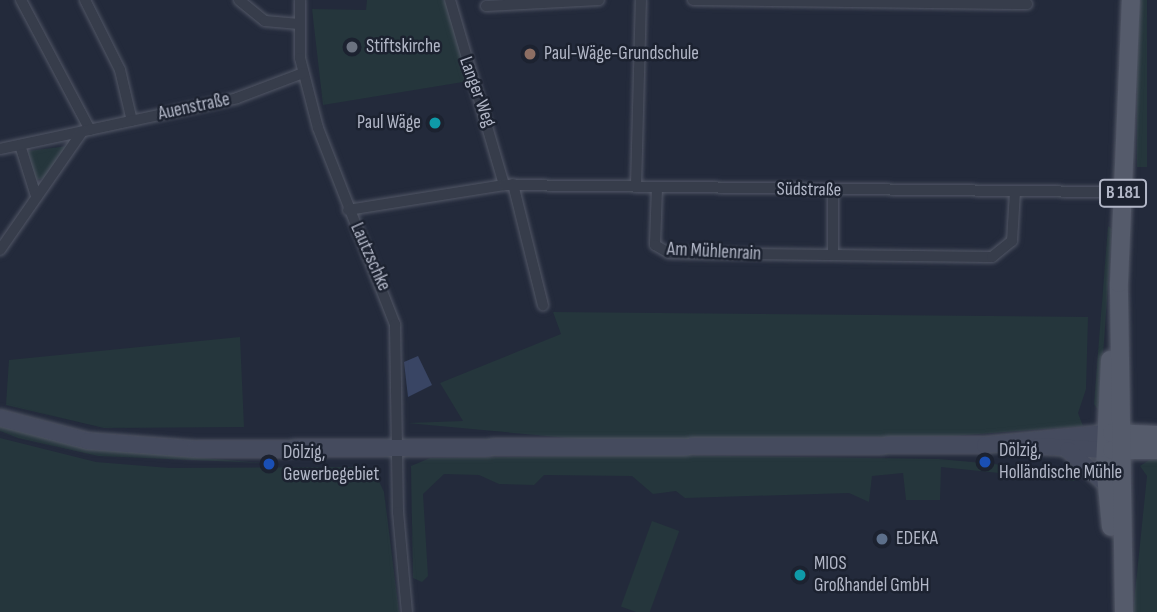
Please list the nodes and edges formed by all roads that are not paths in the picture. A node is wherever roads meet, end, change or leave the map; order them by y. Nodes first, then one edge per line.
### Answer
1 (21, 0) edge
2 (85, 0) edge
3 (239, 0) edge
4 (300, 0) edge
5 (450, 0) edge
6 (599, 0) edge
7 (641, 0) edge
8 (693, 0) edge
9 (1131, 0) edge
10 (554, 1) edge
11 (1027, 5) dead end
12 (486, 6) dead end
13 (299, 24) junction
14 (303, 73) junction
15 (132, 121) junction
16 (86, 131) junction
17 (20, 145) junction
18 (0, 149) edge
19 (509, 185) junction
20 (636, 187) junction
21 (657, 187) junction
22 (833, 190) junction
23 (1015, 192) junction
24 (1105, 192) dead end
25 (36, 196) junction
26 (348, 210) junction
27 (0, 250) edge
28 (833, 255) junction
29 (543, 304) dead end
30 (0, 418) edge
31 (1113, 442) junction
32 (1027, 444) junction
33 (1155, 445) edge
34 (396, 447) junction
35 (1068, 450) junction
36 (1113, 484) junction
37 (407, 612) edge
38 (1119, 612) edge
39 (1124, 612) edge

1 - 16 street
2 - 15 street
3 - 13 street
4 - 13 street, Lautzschke
5 - 19 street, Langer Weg
6 - 10 street
7 - 20 street
8 - 11 street
9 - 31 main road, B 181
10 - 12 street
13 - 14 street, Lautzschke
14 - 15 street, Auenstraße
14 - 26 street, Lautzschke
15 - 16 street, Auenstraße
16 - 17 street, Auenstraße
16 - 25 street
17 - 18 street, Auenstraße
17 - 25 street
19 - 20 street, Südstraße
19 - 26 street, Südstraße
19 - 29 street
20 - 21 street, Südstraße
21 - 22 street, Südstraße
21 - 28 street, Am Mühlenrain
22 - 23 street, Südstraße
22 - 28 street
23 - 24 street, Südstraße
23 - 28 street, Am Mühlenrain
25 - 27 street
26 - 34 street, Lautzschke
30 - 34 street
31 - 32 street
31 - 33 main road
31 - 35 street
31 - 36 main road, B 181
32 - 34 street
32 - 35 street
33 - 36 main road
34 - 37 street, Lautzschke
35 - 36 street
36 - 38 main road, B 181
36 - 39 main road, B 181

